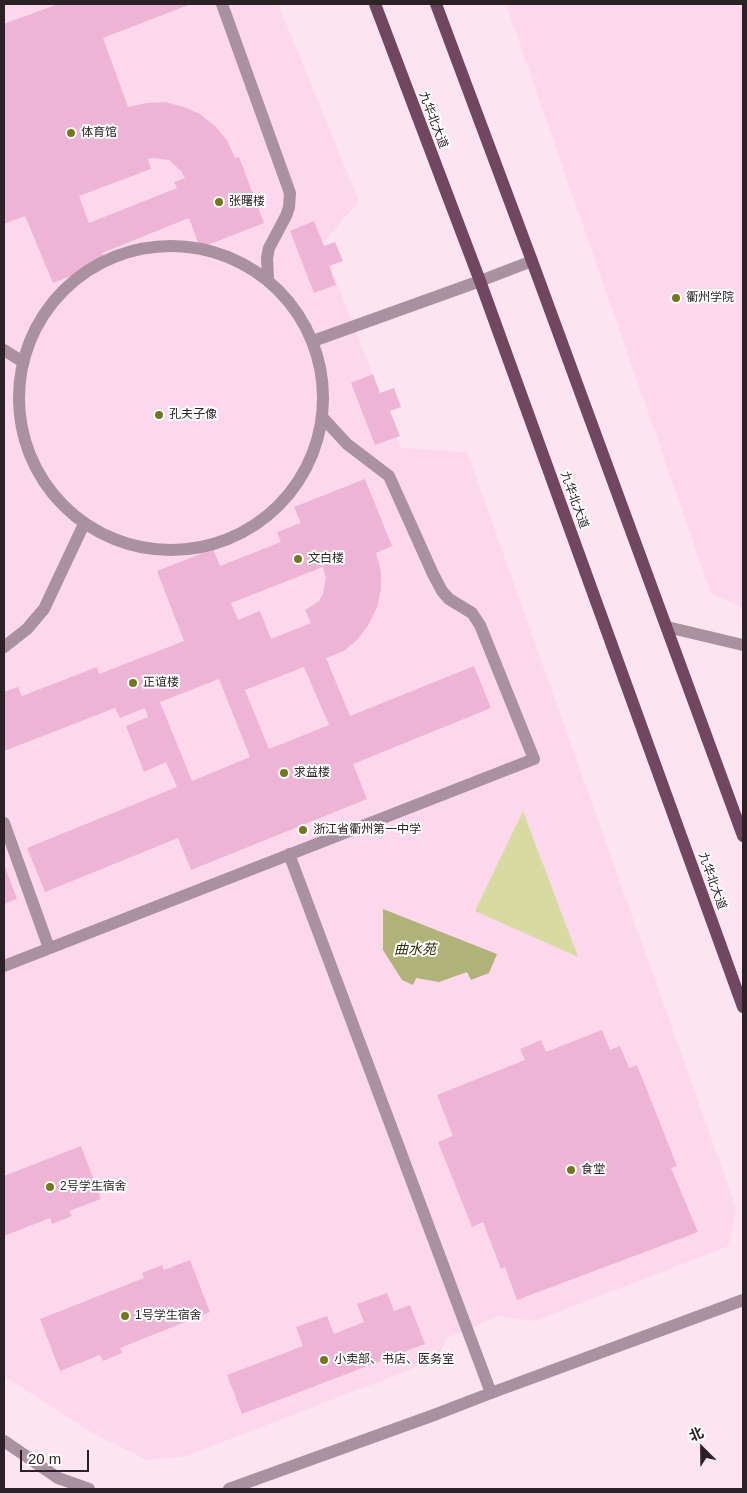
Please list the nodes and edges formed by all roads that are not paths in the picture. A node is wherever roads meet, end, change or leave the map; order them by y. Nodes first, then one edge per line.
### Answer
1 (222, 4) edge
2 (374, 4) edge
3 (436, 4) edge
4 (532, 261) junction
5 (268, 278) junction
6 (480, 282) junction
7 (313, 341) junction
8 (4, 350) edge
9 (23, 362) junction
10 (323, 418) junction
11 (84, 524) junction
12 (667, 627) junction
13 (743, 645) edge
14 (4, 647) edge
15 (4, 823) edge
16 (743, 836) edge
17 (289, 854) junction
18 (49, 948) junction
19 (4, 966) edge
20 (743, 1007) edge
21 (743, 1300) edge
22 (490, 1392) junction
23 (4, 1441) edge
24 (89, 1489) edge
25 (228, 1489) edge

1 - 5 street
2 - 6 main road, 九华北大道
3 - 4 main road
4 - 6 street
4 - 12 main road
5 - 7 street
5 - 9 street
6 - 7 street
6 - 20 main road, 九华北大道
7 - 10 street
8 - 9 street
9 - 11 street
10 - 11 street
10 - 17 street
11 - 14 street
12 - 13 street
12 - 16 main road
15 - 18 street
17 - 18 street
17 - 22 street
18 - 19 street
21 - 22 street
22 - 25 street
23 - 24 street

